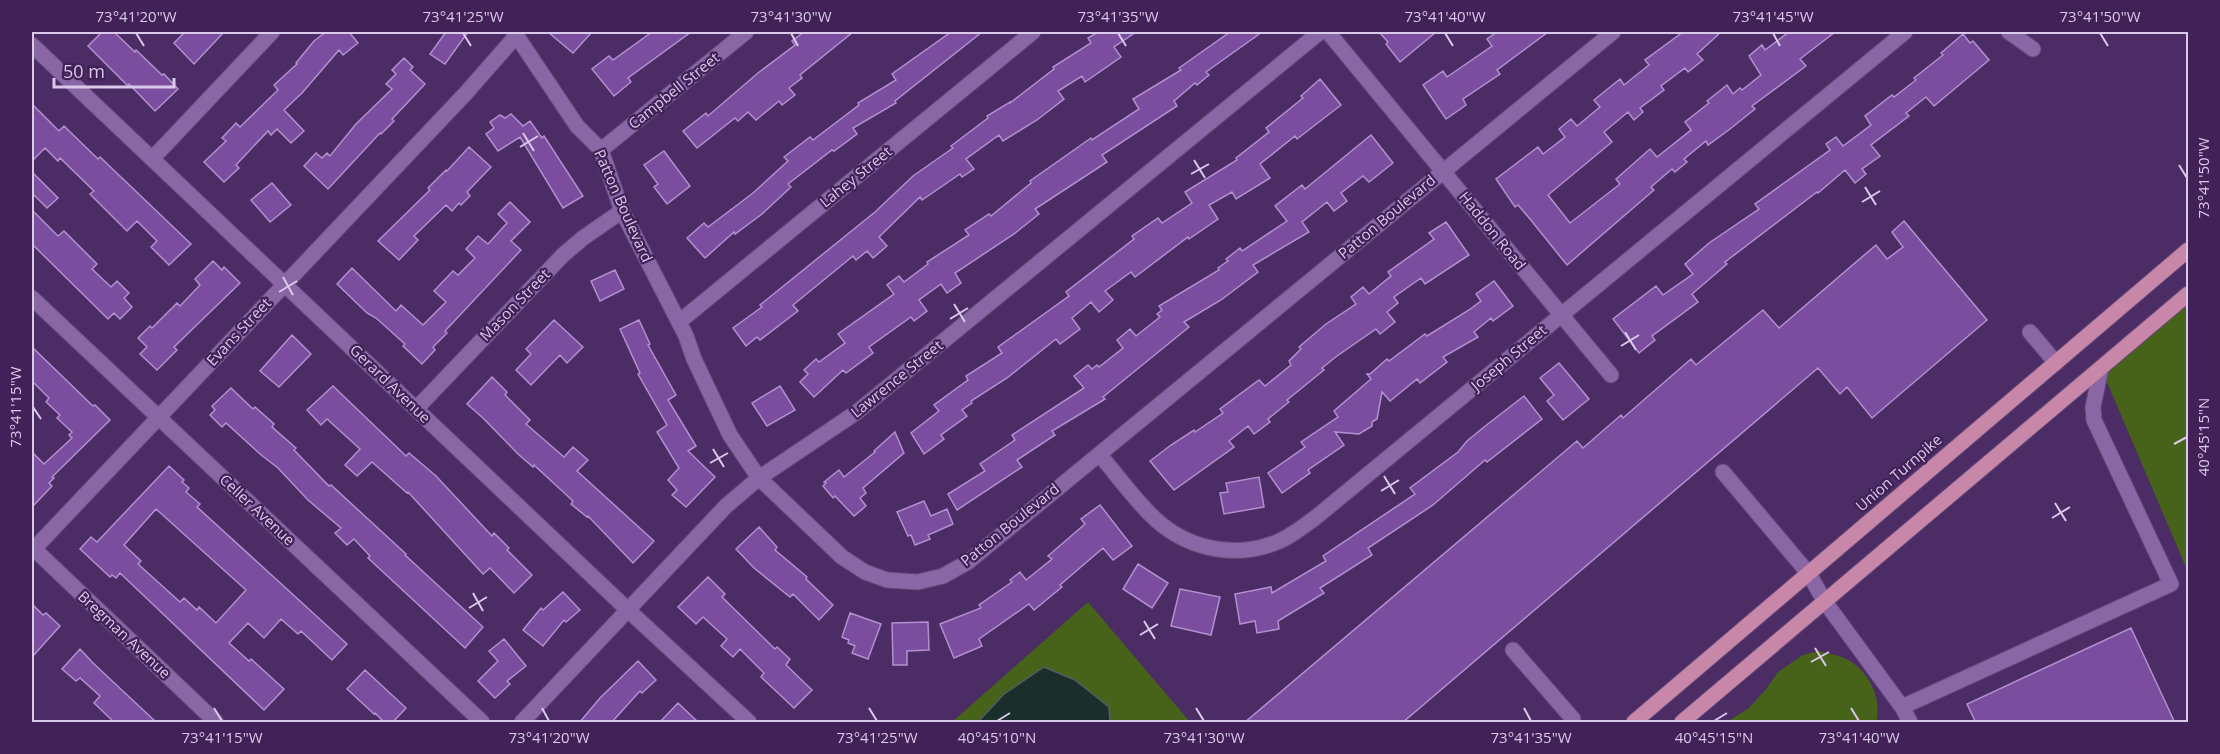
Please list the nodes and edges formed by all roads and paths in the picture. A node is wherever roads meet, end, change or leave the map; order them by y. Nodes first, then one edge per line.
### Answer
1 (272, 32) edge
2 (746, 32) edge
3 (1033, 32) edge
4 (1320, 32) edge
5 (1328, 32) edge
6 (1613, 32) edge
7 (1905, 32) edge
8 (2009, 32) edge
9 (515, 34) edge
10 (32, 45) edge
11 (2033, 49) dead end
12 (602, 150) junction
13 (152, 159) junction
14 (1443, 171) junction
15 (622, 211) junction
16 (2188, 250) edge
17 (284, 284) junction
18 (2188, 294) edge
19 (32, 298) edge
20 (1561, 315) junction
21 (679, 322) junction
22 (2030, 332) dead end
23 (2056, 363) junction
24 (2101, 368) junction
25 (1611, 375) dead end
26 (416, 410) junction
27 (159, 417) junction
28 (1100, 455) junction
29 (1723, 472) dead end
30 (759, 478) junction
31 (32, 549) edge
32 (1809, 574) junction
33 (1825, 602) junction
34 (628, 610) junction
35 (1513, 651) dead end
36 (1902, 707) junction
37 (1574, 720) dead end
38 (216, 723) edge
39 (482, 723) edge
40 (522, 723) edge
41 (749, 723) edge
42 (1634, 723) edge
43 (1682, 723) edge
44 (1910, 723) edge

1 - 13 street
2 - 12 street, Campbell Street
3 - 21 street, Lahey Street
4 - 30 street, Lawrence Street
5 - 14 street, Haddon Road
6 - 14 street, Patton Boulevard
7 - 20 street, Joseph Street
8 - 11 street
9 - 12 street, Patton Boulevard
9 - 17 street, Evans Street
10 - 13 street, Gerard Avenue
12 - 15 street, Patton Boulevard
13 - 17 street, Gerard Avenue
14 - 20 street, Haddon Road
14 - 28 street, Patton Boulevard
15 - 21 street, Patton Boulevard
15 - 26 street, Mason Street
16 - 23 main road, Union Turnpike
17 - 26 street, Gerard Avenue
17 - 27 street, Evans Street
18 - 24 main road
19 - 27 street, Celler Avenue
20 - 25 street, Haddon Road
20 - 28 street, Joseph Street
21 - 30 street, Patton Boulevard
22 - 23 street
23 - 32 main road, Union Turnpike
24 - 33 main road
24 - 36 street
26 - 34 street, Gerard Avenue
27 - 31 street, Evans Street
27 - 39 street, Celler Avenue
28 - 30 street, Patton Boulevard
29 - 32 street
30 - 34 street, Lawrence Street
31 - 38 street, Bregman Avenue
32 - 33 street
32 - 42 main road, Union Turnpike
33 - 36 street
33 - 43 main road
34 - 40 street, Lawrence Street
34 - 41 street, Gerard Avenue
35 - 37 street
36 - 44 street

